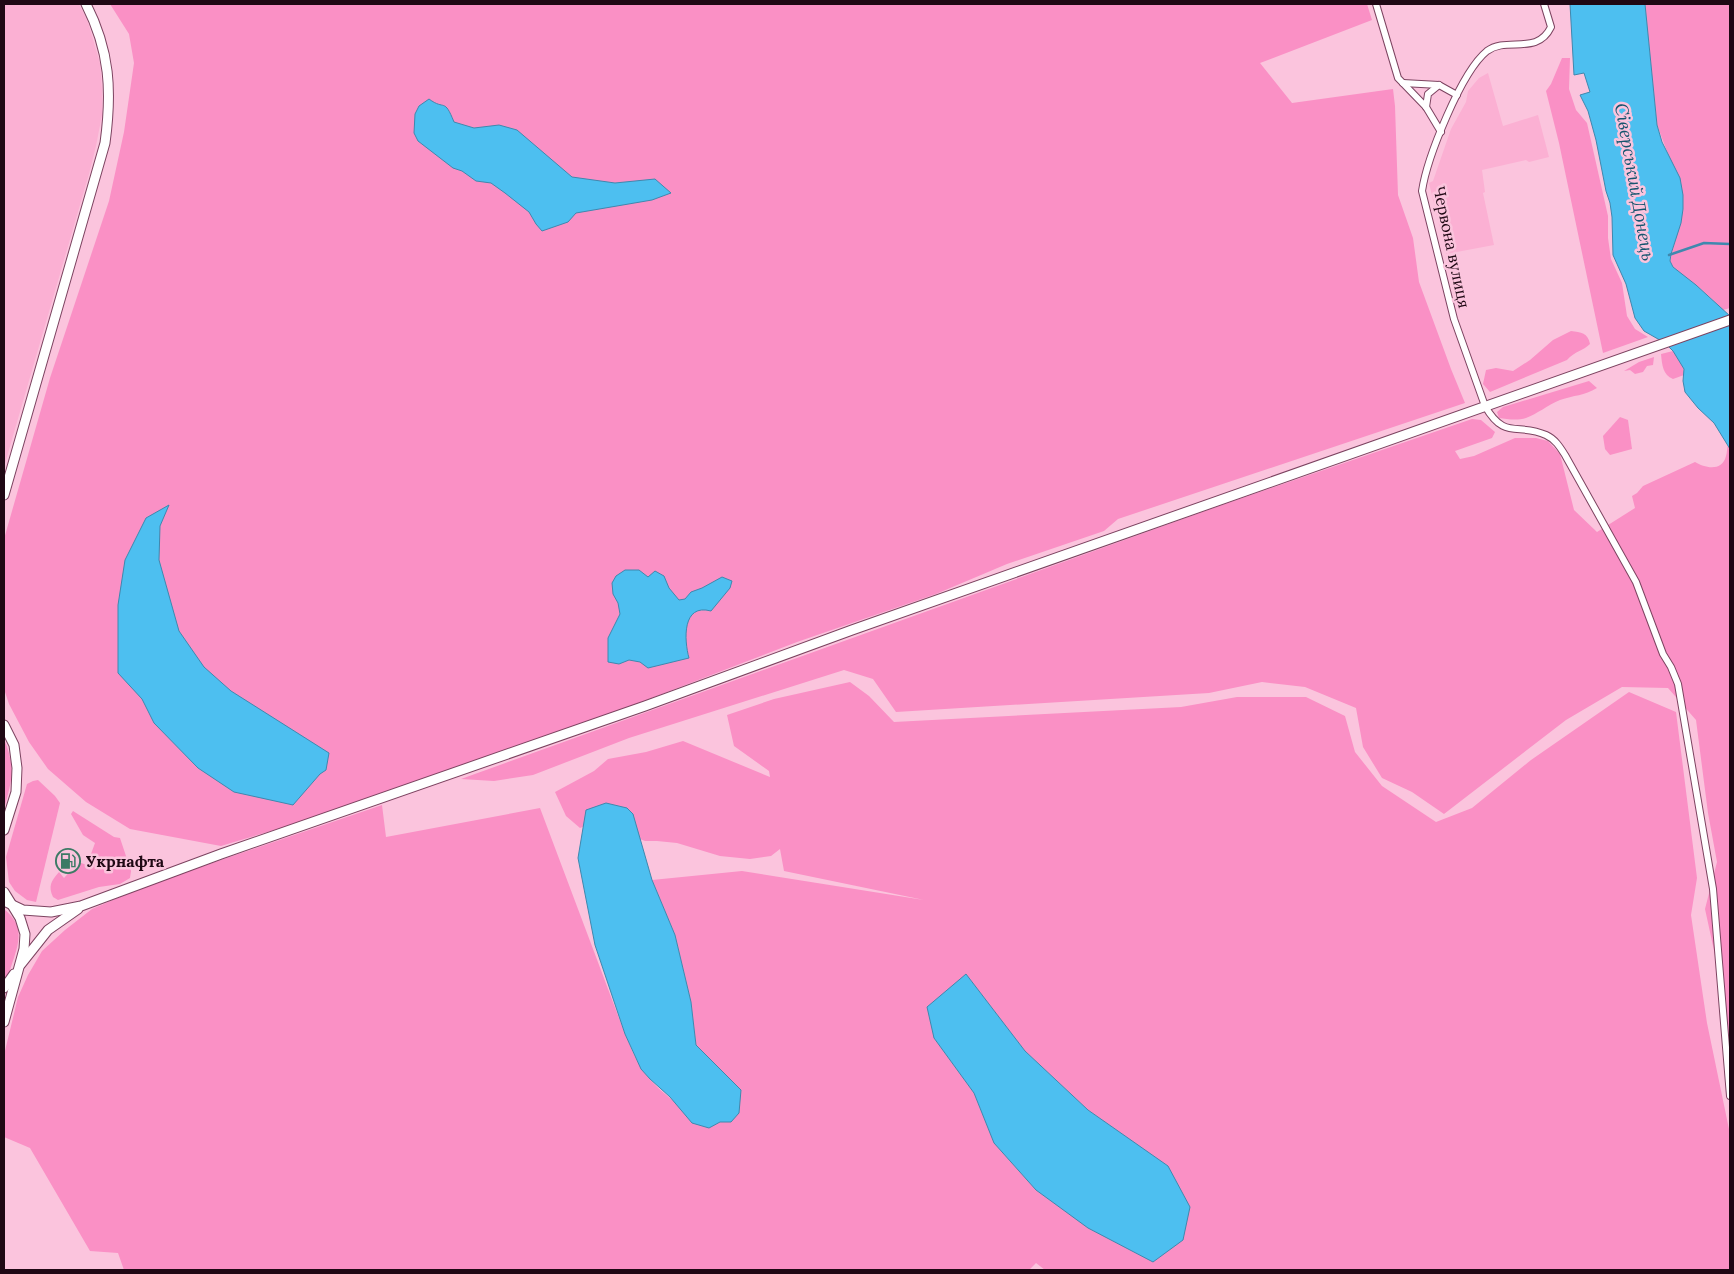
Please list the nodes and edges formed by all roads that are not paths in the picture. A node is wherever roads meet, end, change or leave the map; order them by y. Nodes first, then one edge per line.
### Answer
1 (86, 4) edge
2 (1376, 4) edge
3 (1544, 4) edge
4 (1402, 83) junction
5 (1439, 85) junction
6 (1457, 95) junction
7 (1426, 106) junction
8 (1441, 132) junction
9 (1730, 320) edge
10 (1485, 406) junction
11 (4, 494) edge
12 (4, 725) edge
13 (4, 830) edge
14 (4, 892) edge
15 (7, 902) edge
16 (81, 906) junction
17 (18, 968) junction
18 (4, 988) edge
19 (4, 1022) edge
20 (1730, 1096) edge

1 - 11 main road
2 - 4 street
3 - 6 street, Червона вулиця
4 - 5 street
4 - 7 street
5 - 6 street
5 - 7 street
6 - 8 street, Червона вулиця
7 - 8 street
8 - 10 street, Червона вулиця
9 - 10 main road
10 - 16 main road
10 - 20 street, Червона вулиця
12 - 13 main road
14 - 15 main road
15 - 16 main road
15 - 17 main road
16 - 17 main road
17 - 18 main road
17 - 19 main road

